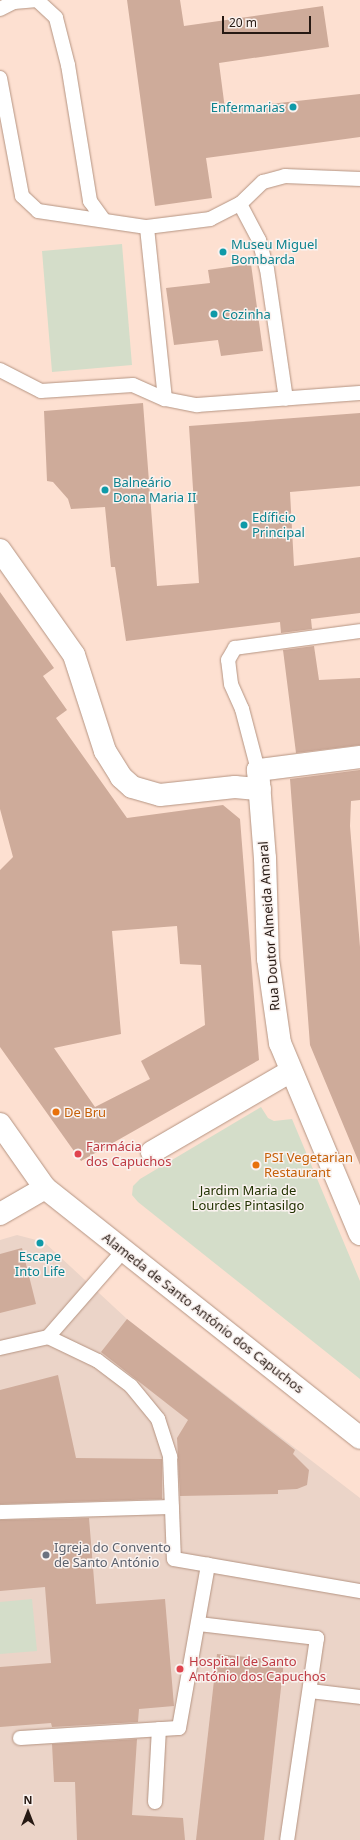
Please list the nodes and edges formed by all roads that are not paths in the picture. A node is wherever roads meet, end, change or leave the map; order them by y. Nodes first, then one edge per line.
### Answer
1 (0, 9) edge
2 (0, 78) edge
3 (360, 180) edge
4 (240, 204) junction
5 (103, 219) junction
6 (147, 226) junction
7 (0, 370) edge
8 (360, 393) edge
9 (166, 399) junction
10 (286, 399) junction
11 (0, 550) edge
12 (360, 631) edge
13 (360, 758) edge
14 (259, 779) junction
15 (291, 1071) junction
16 (0, 1124) edge
17 (152, 1152) dead end
18 (45, 1188) junction
19 (0, 1214) edge
20 (360, 1234) edge
21 (124, 1250) junction
22 (48, 1337) junction
23 (0, 1348) edge
24 (360, 1438) edge
25 (172, 1507) junction
26 (0, 1512) edge
27 (208, 1565) junction
28 (360, 1591) edge
29 (199, 1624) junction
30 (310, 1691) junction
31 (360, 1697) edge
32 (159, 1729) junction
33 (20, 1738) dead end
34 (155, 1802) dead end
35 (287, 1840) edge

1 - 5 lane
2 - 5 lane
3 - 4 lane
4 - 6 lane
4 - 10 lane
5 - 6 lane
6 - 9 lane
7 - 9 lane
8 - 10 lane
9 - 10 lane
11 - 14 street
12 - 14 lane
13 - 14 street
14 - 15 street, Rua Doutor Almeida Amaral
15 - 17 street
15 - 20 street, Rua Doutor Almeida Amaral
16 - 18 street, Alameda de Santo António dos Capuchos
18 - 19 street
18 - 21 street, Alameda de Santo António dos Capuchos
21 - 22 lane
21 - 24 street, Alameda de Santo António dos Capuchos
22 - 23 lane
22 - 25 lane
25 - 26 lane
25 - 27 lane
27 - 28 lane
27 - 29 lane
29 - 30 lane
29 - 32 lane
30 - 31 lane
30 - 35 lane
32 - 33 lane
32 - 34 lane

